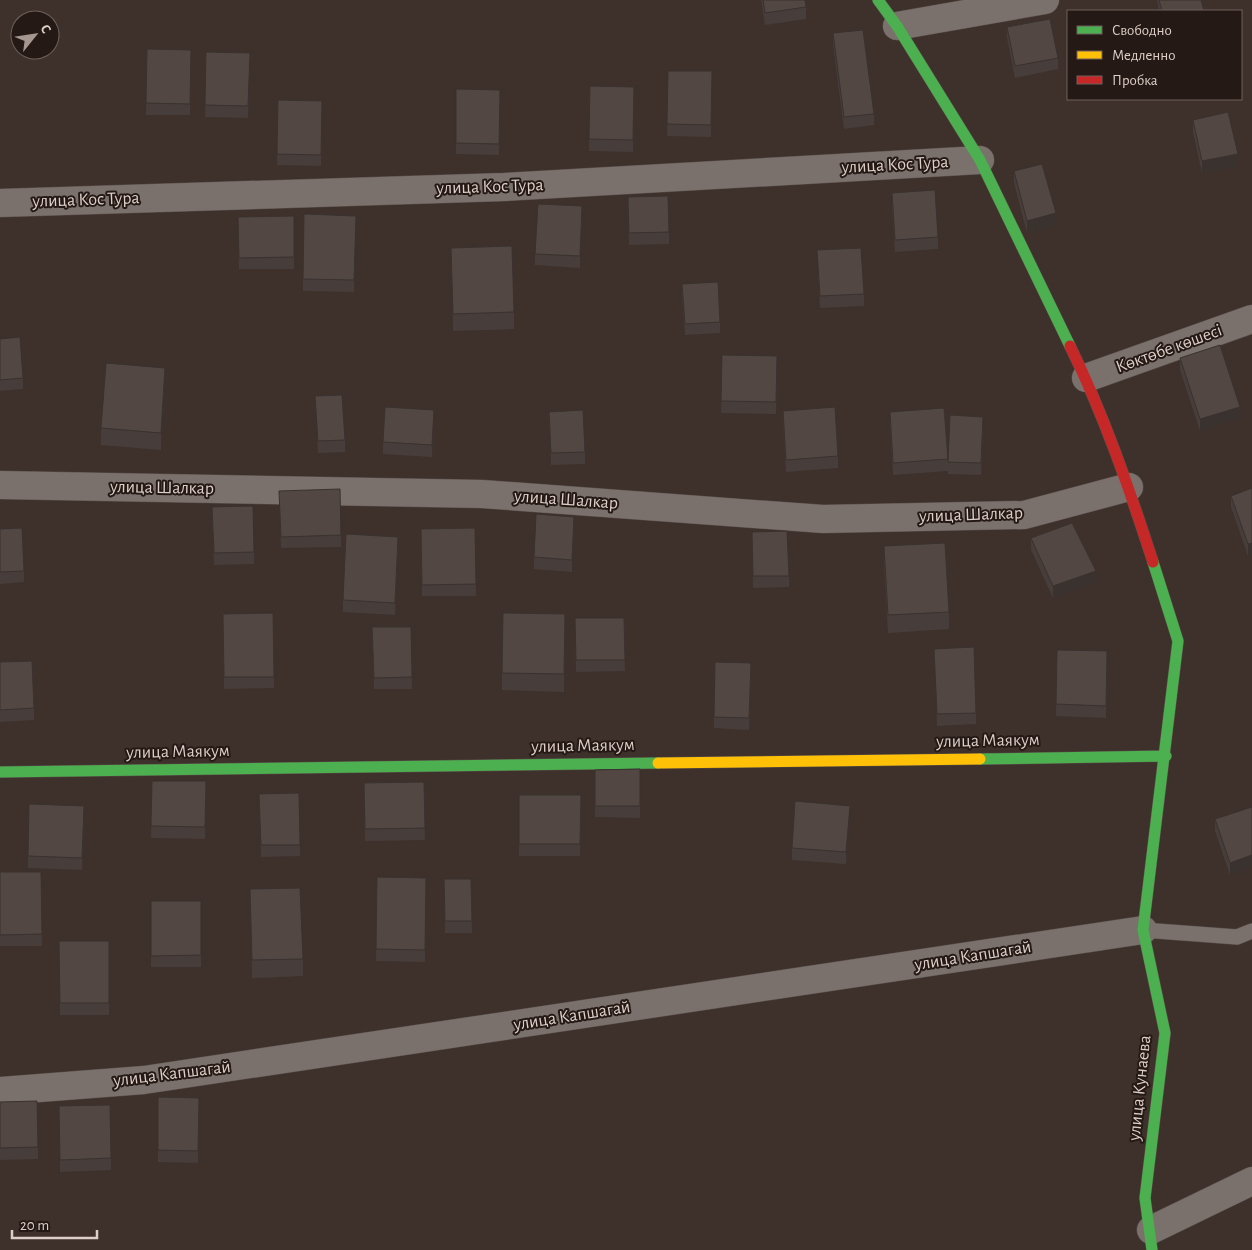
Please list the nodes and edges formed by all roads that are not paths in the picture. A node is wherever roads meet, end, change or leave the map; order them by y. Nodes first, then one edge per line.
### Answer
1 (878, 0) edge
2 (1045, 0) edge
3 (897, 26) junction
4 (980, 160) junction
5 (0, 203) edge
6 (1252, 319) edge
7 (1086, 378) junction
8 (0, 485) edge
9 (1128, 487) junction
10 (1166, 756) junction
11 (0, 772) edge
12 (1143, 930) junction
13 (1252, 931) edge
14 (0, 1091) edge
15 (1252, 1181) edge
16 (1151, 1240) edge

1 - 3 street, улица Кунаева
2 - 3 street
3 - 4 street, улица Кунаева
4 - 5 street, улица Кос Тура
4 - 7 street, улица Кунаева
6 - 7 street, Көктөбе көшесі
7 - 9 street, улица Кунаева
8 - 9 street, улица Шалкар
9 - 10 street, улица Кунаева
10 - 11 street, улица Маякум
10 - 12 street, улица Кунаева
12 - 13 lane
12 - 14 street, улица Капшагай
12 - 16 street, улица Кунаева
15 - 16 street

